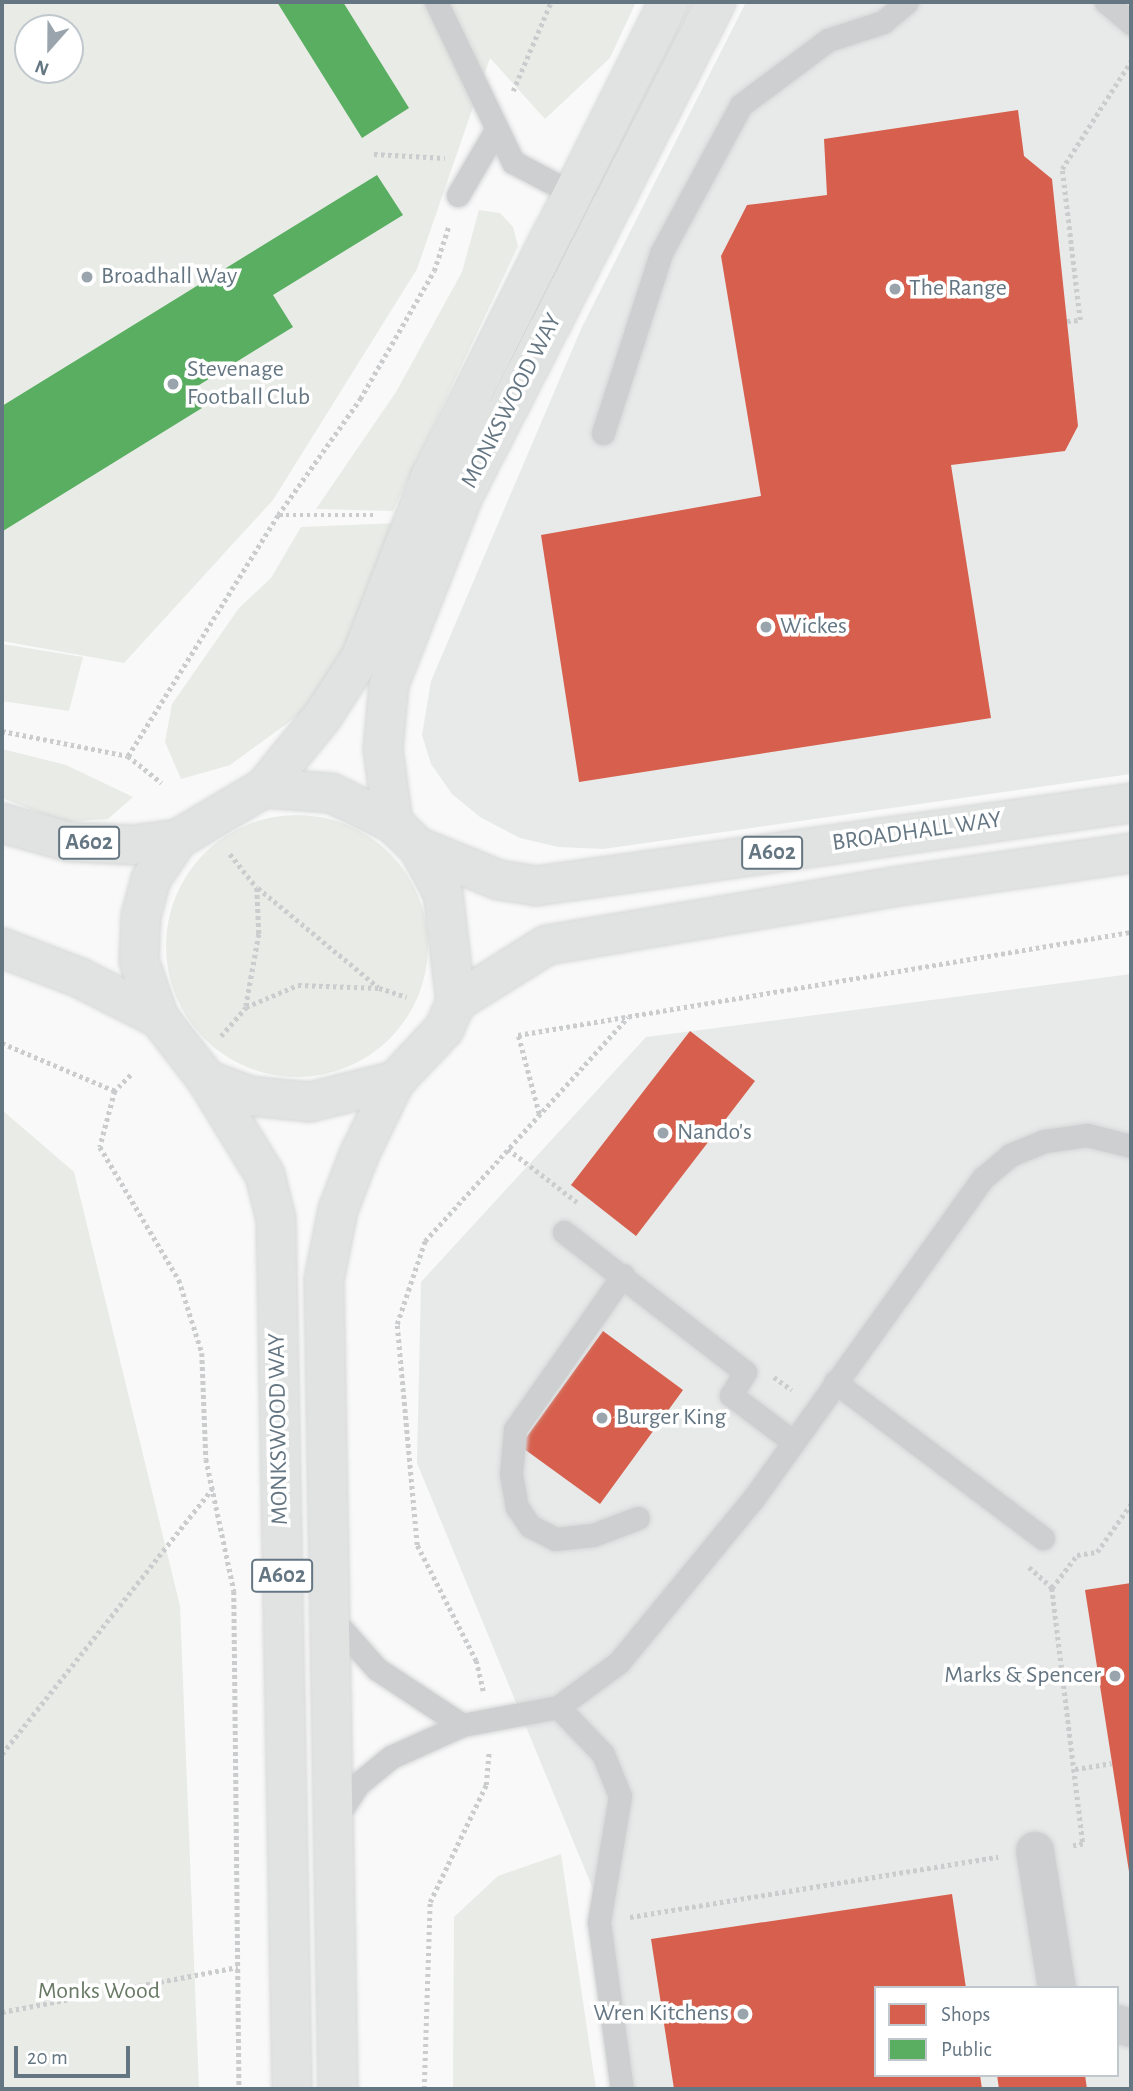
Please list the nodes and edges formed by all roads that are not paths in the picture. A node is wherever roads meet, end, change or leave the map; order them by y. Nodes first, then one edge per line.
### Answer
1 (436, 2) edge
2 (669, 2) edge
3 (716, 2) edge
4 (906, 2) edge
5 (1105, 2) edge
6 (1131, 23) edge
7 (496, 130) junction
8 (570, 192) junction
9 (458, 195) road end
10 (603, 433) dead end
11 (264, 788) junction
12 (1131, 803) edge
13 (2, 823) edge
14 (406, 835) junction
15 (178, 839) junction
16 (1131, 853) edge
17 (2, 948) edge
18 (456, 1002) junction
19 (159, 1018) junction
20 (207, 1080) junction
21 (395, 1081) junction
22 (1131, 1146) edge
23 (564, 1232) dead end
24 (623, 1275) junction
25 (835, 1382) junction
26 (792, 1441) junction
27 (638, 1518) dead end
28 (1043, 1538) dead end
29 (329, 1615) junction
30 (558, 1707) junction
31 (462, 1725) junction
32 (333, 1824) junction
33 (1035, 1851) road end
34 (1057, 1986) edge
35 (292, 2089) edge
36 (338, 2089) edge
37 (622, 2089) edge

1 - 7 lane
2 - 8 main road, MONKSWOOD WAY
3 - 14 main road, MONKSWOOD WAY
4 - 10 lane
5 - 6 lane
7 - 8 lane
7 - 9 lane
8 - 11 main road, MONKSWOOD WAY
11 - 14 main road, BROADHALL WAY
11 - 15 main road
12 - 14 main road, BROADHALL WAY / A602
13 - 15 main road, A602
14 - 18 main road
15 - 19 main road
16 - 18 main road, BROADHALL WAY / A602
17 - 19 main road
18 - 21 main road
19 - 20 main road, MONKSWOOD WAY
20 - 21 main road
20 - 35 main road, MONKSWOOD WAY / A602
21 - 29 main road, MONKSWOOD WAY / A602
22 - 25 lane
23 - 24 lane
24 - 26 lane
24 - 27 lane
25 - 26 lane
25 - 28 lane
26 - 30 lane
29 - 31 lane
29 - 32 main road, MONKSWOOD WAY / A602
30 - 31 lane
30 - 37 lane
31 - 32 lane
32 - 36 main road, MONKSWOOD WAY / A602
33 - 34 street

